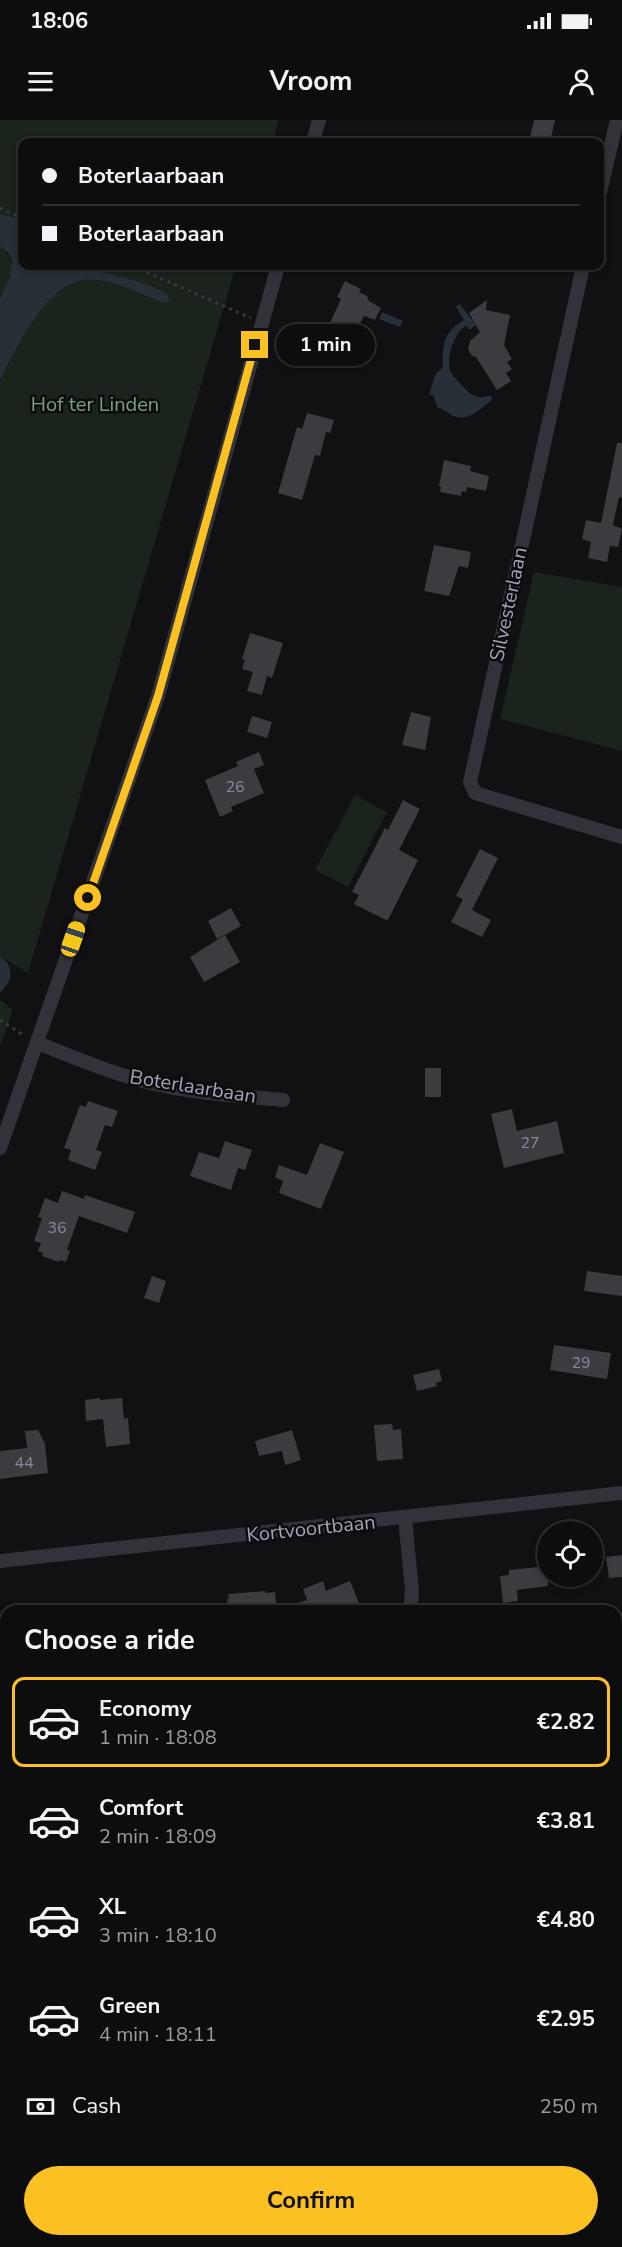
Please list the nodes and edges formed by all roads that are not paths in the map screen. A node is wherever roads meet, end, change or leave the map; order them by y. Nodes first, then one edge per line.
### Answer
1 (320, 120) edge
2 (617, 120) edge
3 (314, 138) edge
4 (604, 175) edge
5 (277, 270) edge
6 (582, 270) edge
7 (622, 837) edge
8 (37, 1043) junction
9 (283, 1100) dead end
10 (0, 1148) edge
11 (622, 1493) edge
12 (405, 1518) junction
13 (0, 1561) edge
14 (411, 1605) edge

1 - 3 street
2 - 4 street
5 - 8 street
6 - 7 street, Silvesterlaan
8 - 9 street, Boterlaarbaan
8 - 10 street
11 - 12 street, Kortvoortbaan
12 - 13 street, Kortvoortbaan
12 - 14 street

